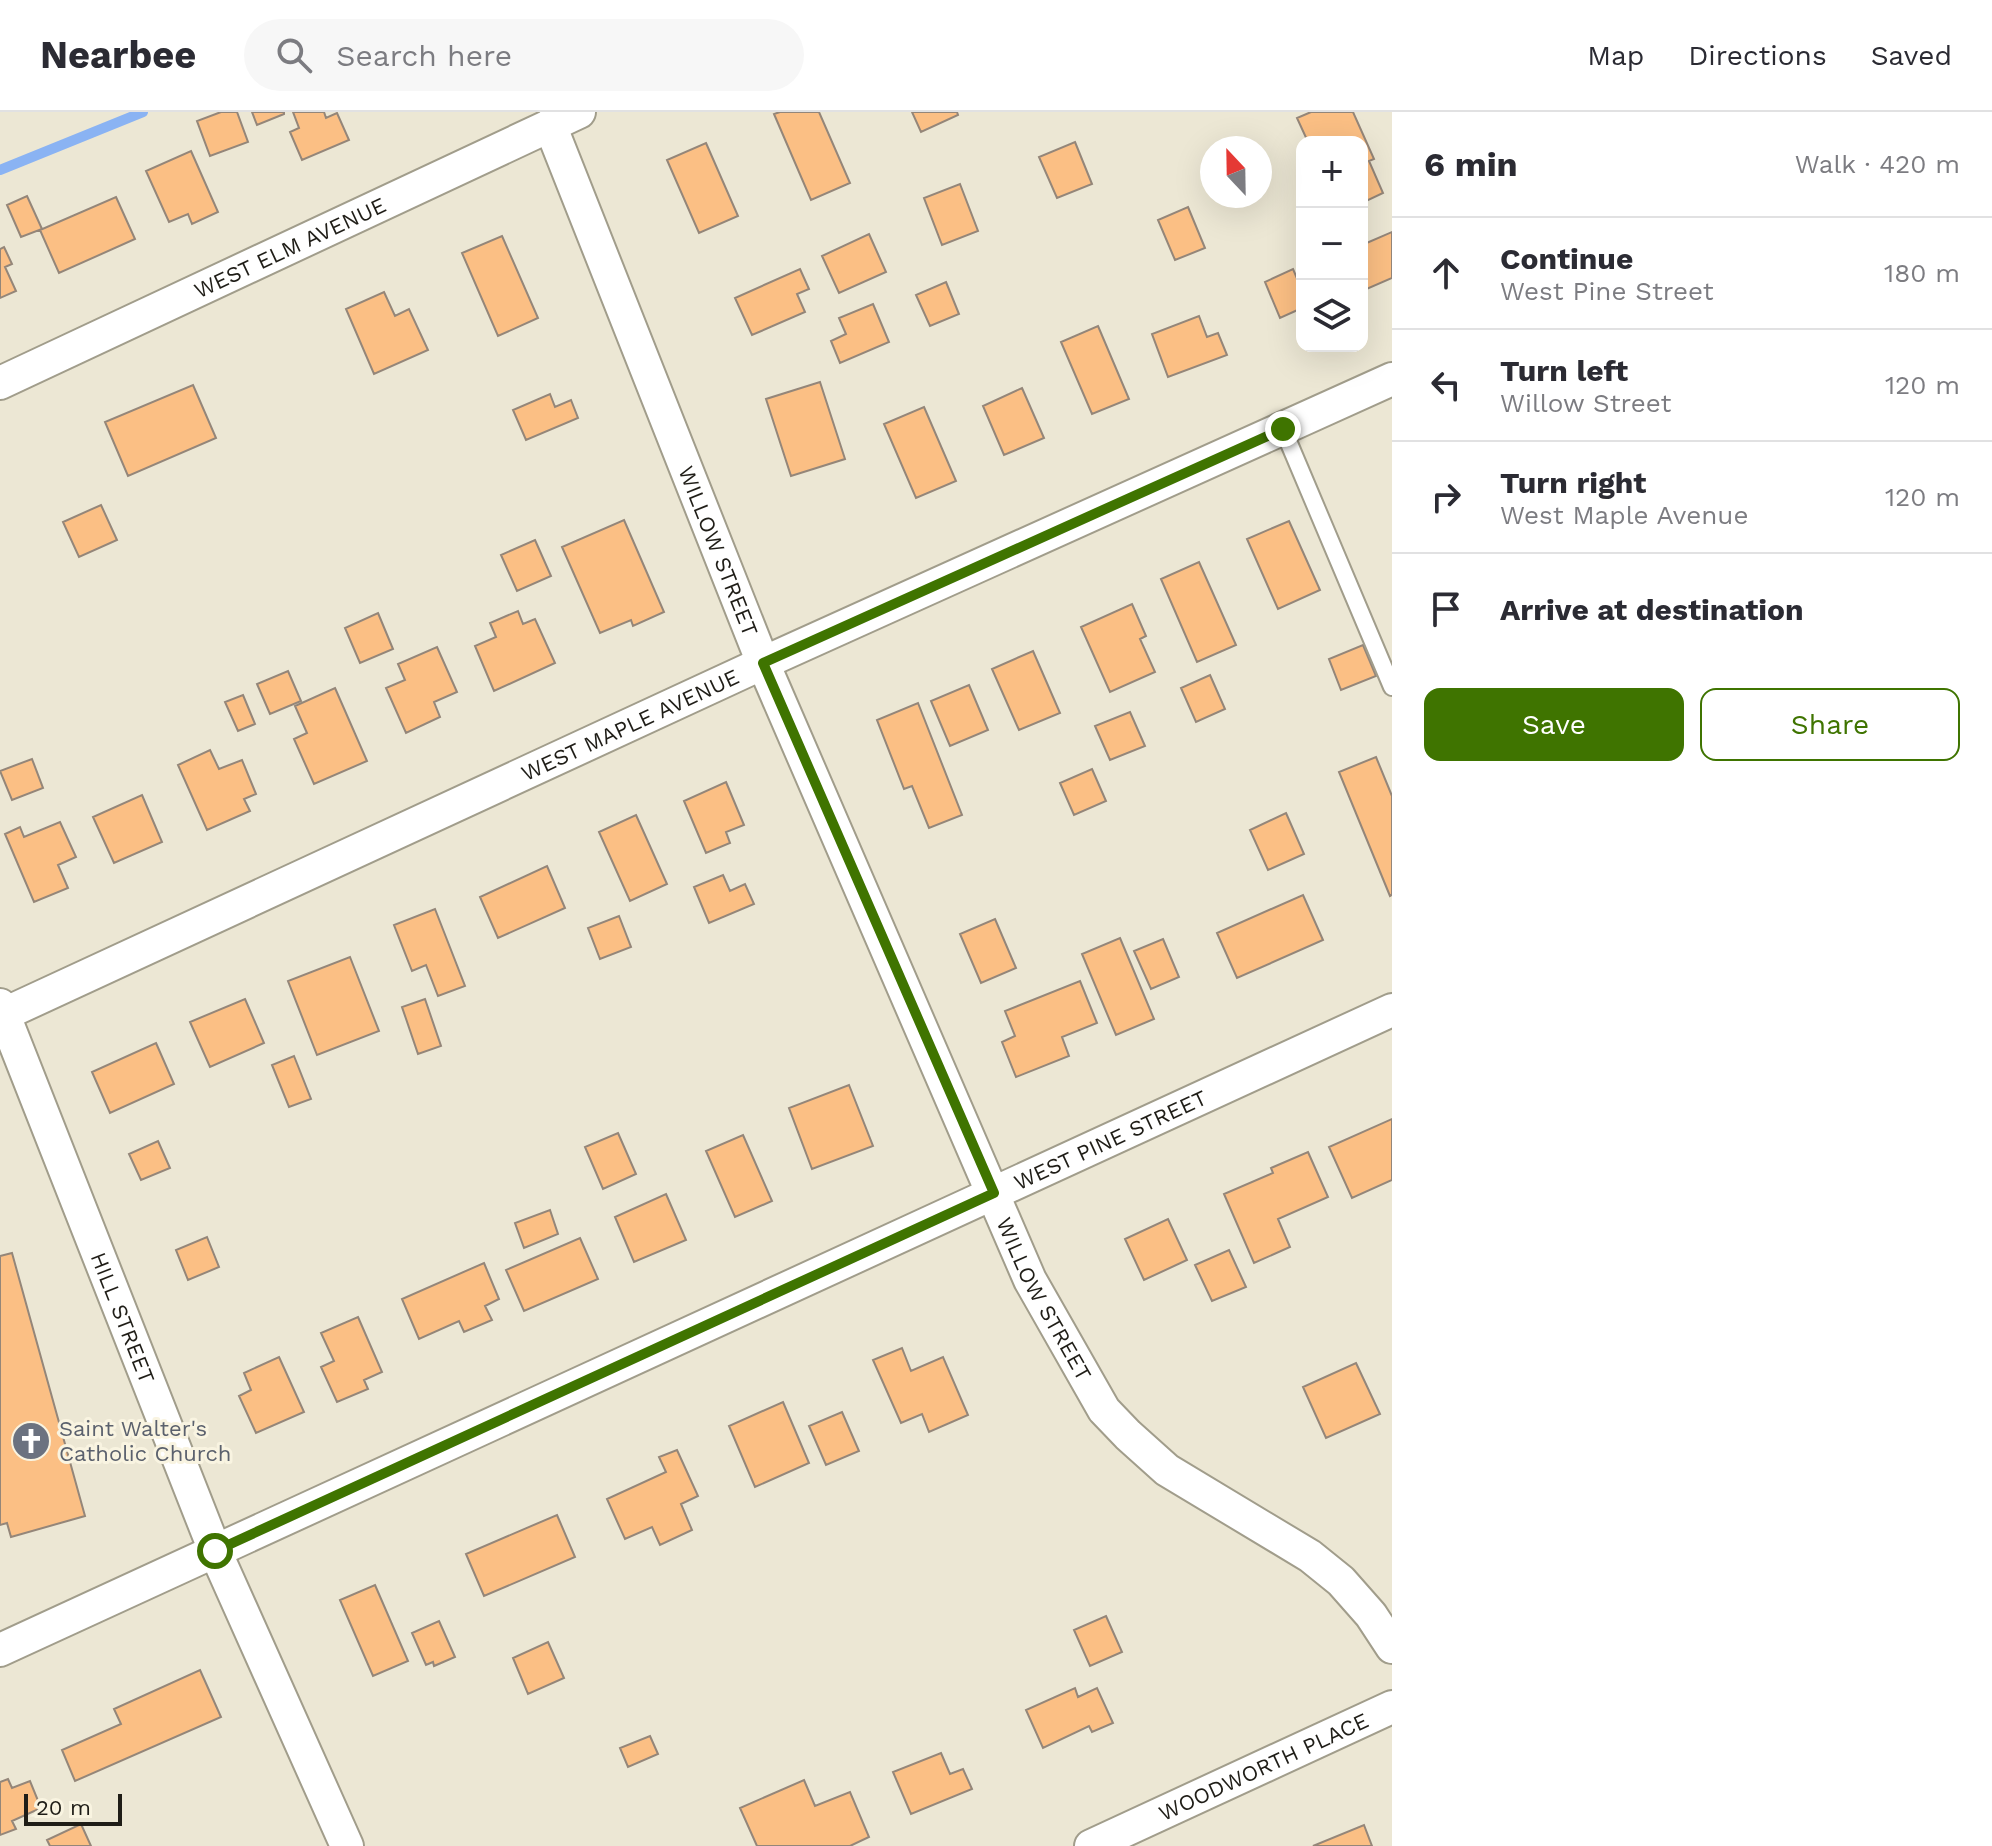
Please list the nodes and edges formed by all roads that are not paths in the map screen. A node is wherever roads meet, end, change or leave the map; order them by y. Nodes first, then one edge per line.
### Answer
1 (579, 112) edge
2 (550, 125) junction
3 (1392, 379) edge
4 (0, 383) edge
5 (1283, 429) junction
6 (1385, 650) edge
7 (763, 663) junction
8 (1392, 687) edge
9 (1392, 1010) edge
10 (1, 1012) edge
11 (994, 1193) junction
12 (215, 1551) junction
13 (1392, 1647) edge
14 (0, 1650) edge
15 (1392, 1707) edge
16 (347, 1846) edge
17 (1091, 1846) edge

1 - 2 street, WEST ELM AVENUE
2 - 4 street, WEST ELM AVENUE
2 - 7 street, WILLOW STREET
3 - 5 street, WEST MAPLE AVENUE
5 - 6 lane
5 - 7 street, WEST MAPLE AVENUE
6 - 8 lane
7 - 10 street, WEST MAPLE AVENUE
7 - 11 street, WILLOW STREET
9 - 11 street, WEST PINE STREET
10 - 12 street, HILL STREET
11 - 12 street, WEST PINE STREET
11 - 13 street, WILLOW STREET
12 - 14 street, WEST PINE STREET
12 - 16 street, HILL STREET
15 - 17 street, WOODWORTH PLACE

